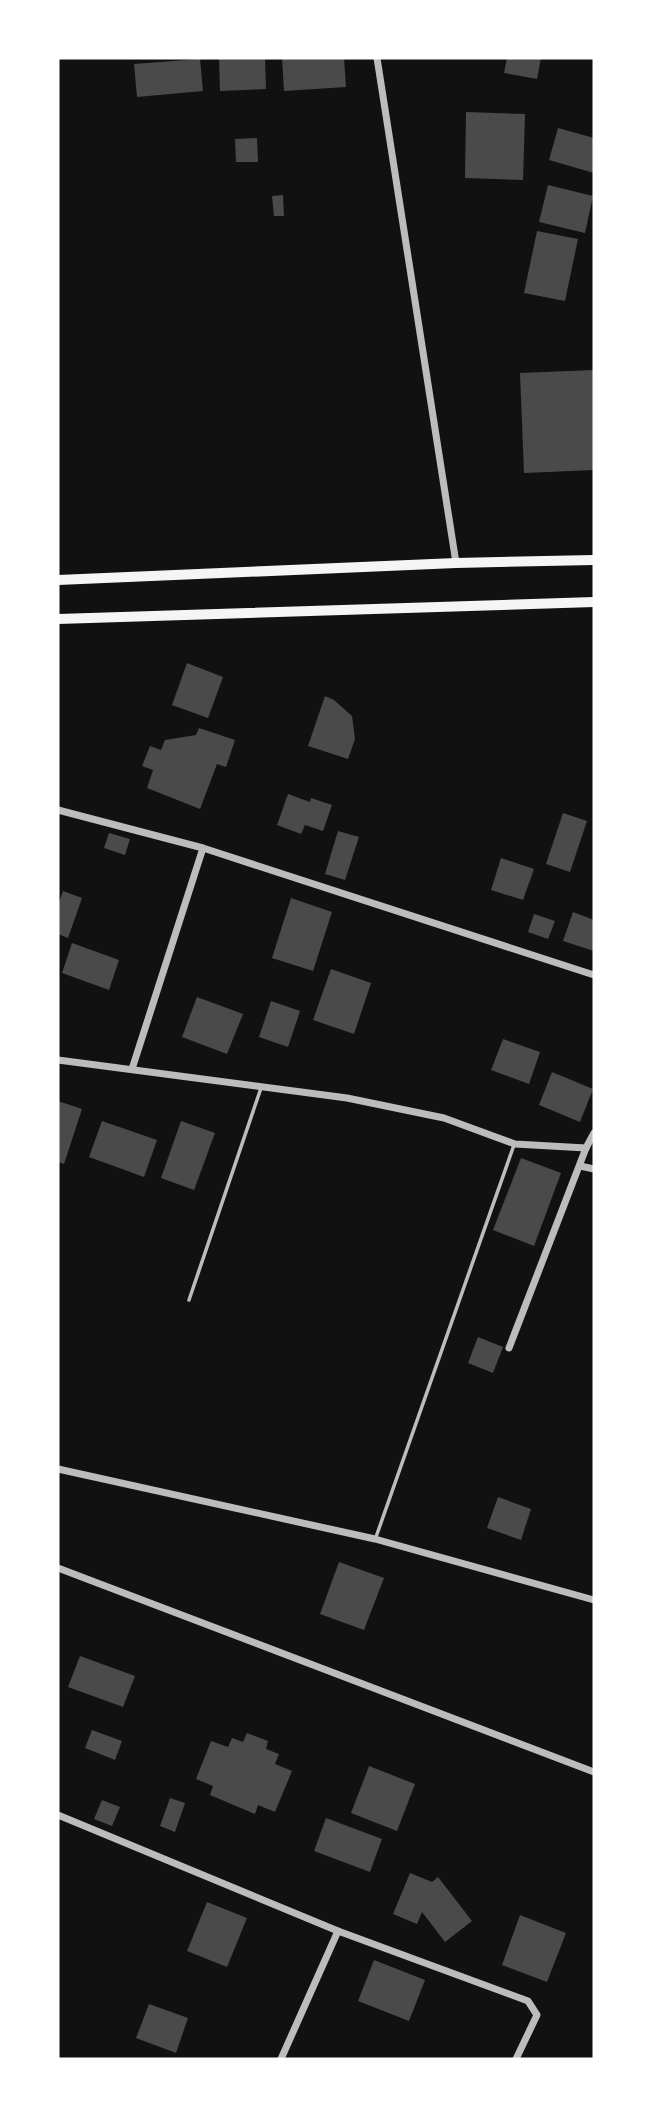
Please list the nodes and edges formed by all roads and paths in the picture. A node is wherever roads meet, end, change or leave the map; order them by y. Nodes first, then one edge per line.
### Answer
1 (377, 58) edge
2 (594, 560) edge
3 (456, 563) junction
4 (58, 580) edge
5 (594, 602) edge
6 (58, 619) edge
7 (58, 810) edge
8 (203, 848) junction
9 (594, 975) edge
10 (58, 1060) edge
11 (132, 1069) junction
12 (261, 1086) junction
13 (594, 1133) edge
14 (514, 1144) junction
15 (586, 1148) junction
16 (580, 1166) junction
17 (594, 1169) edge
18 (189, 1300) dead end
19 (509, 1348) dead end
20 (58, 1469) edge
21 (375, 1539) junction
22 (58, 1568) edge
23 (594, 1600) edge
24 (594, 1772) edge
25 (58, 1815) edge
26 (338, 1931) junction
27 (281, 2059) edge
28 (516, 2059) edge

1 - 3 street
2 - 3 highway
3 - 4 highway
5 - 6 highway
7 - 8 street
8 - 9 street
8 - 11 street
10 - 11 street
11 - 12 street
12 - 14 street
12 - 18 lane
13 - 15 street
14 - 15 street
14 - 21 lane
15 - 16 street
16 - 17 street
16 - 19 street
20 - 21 street
21 - 23 street
22 - 24 street
25 - 26 street
26 - 27 street
26 - 28 street

